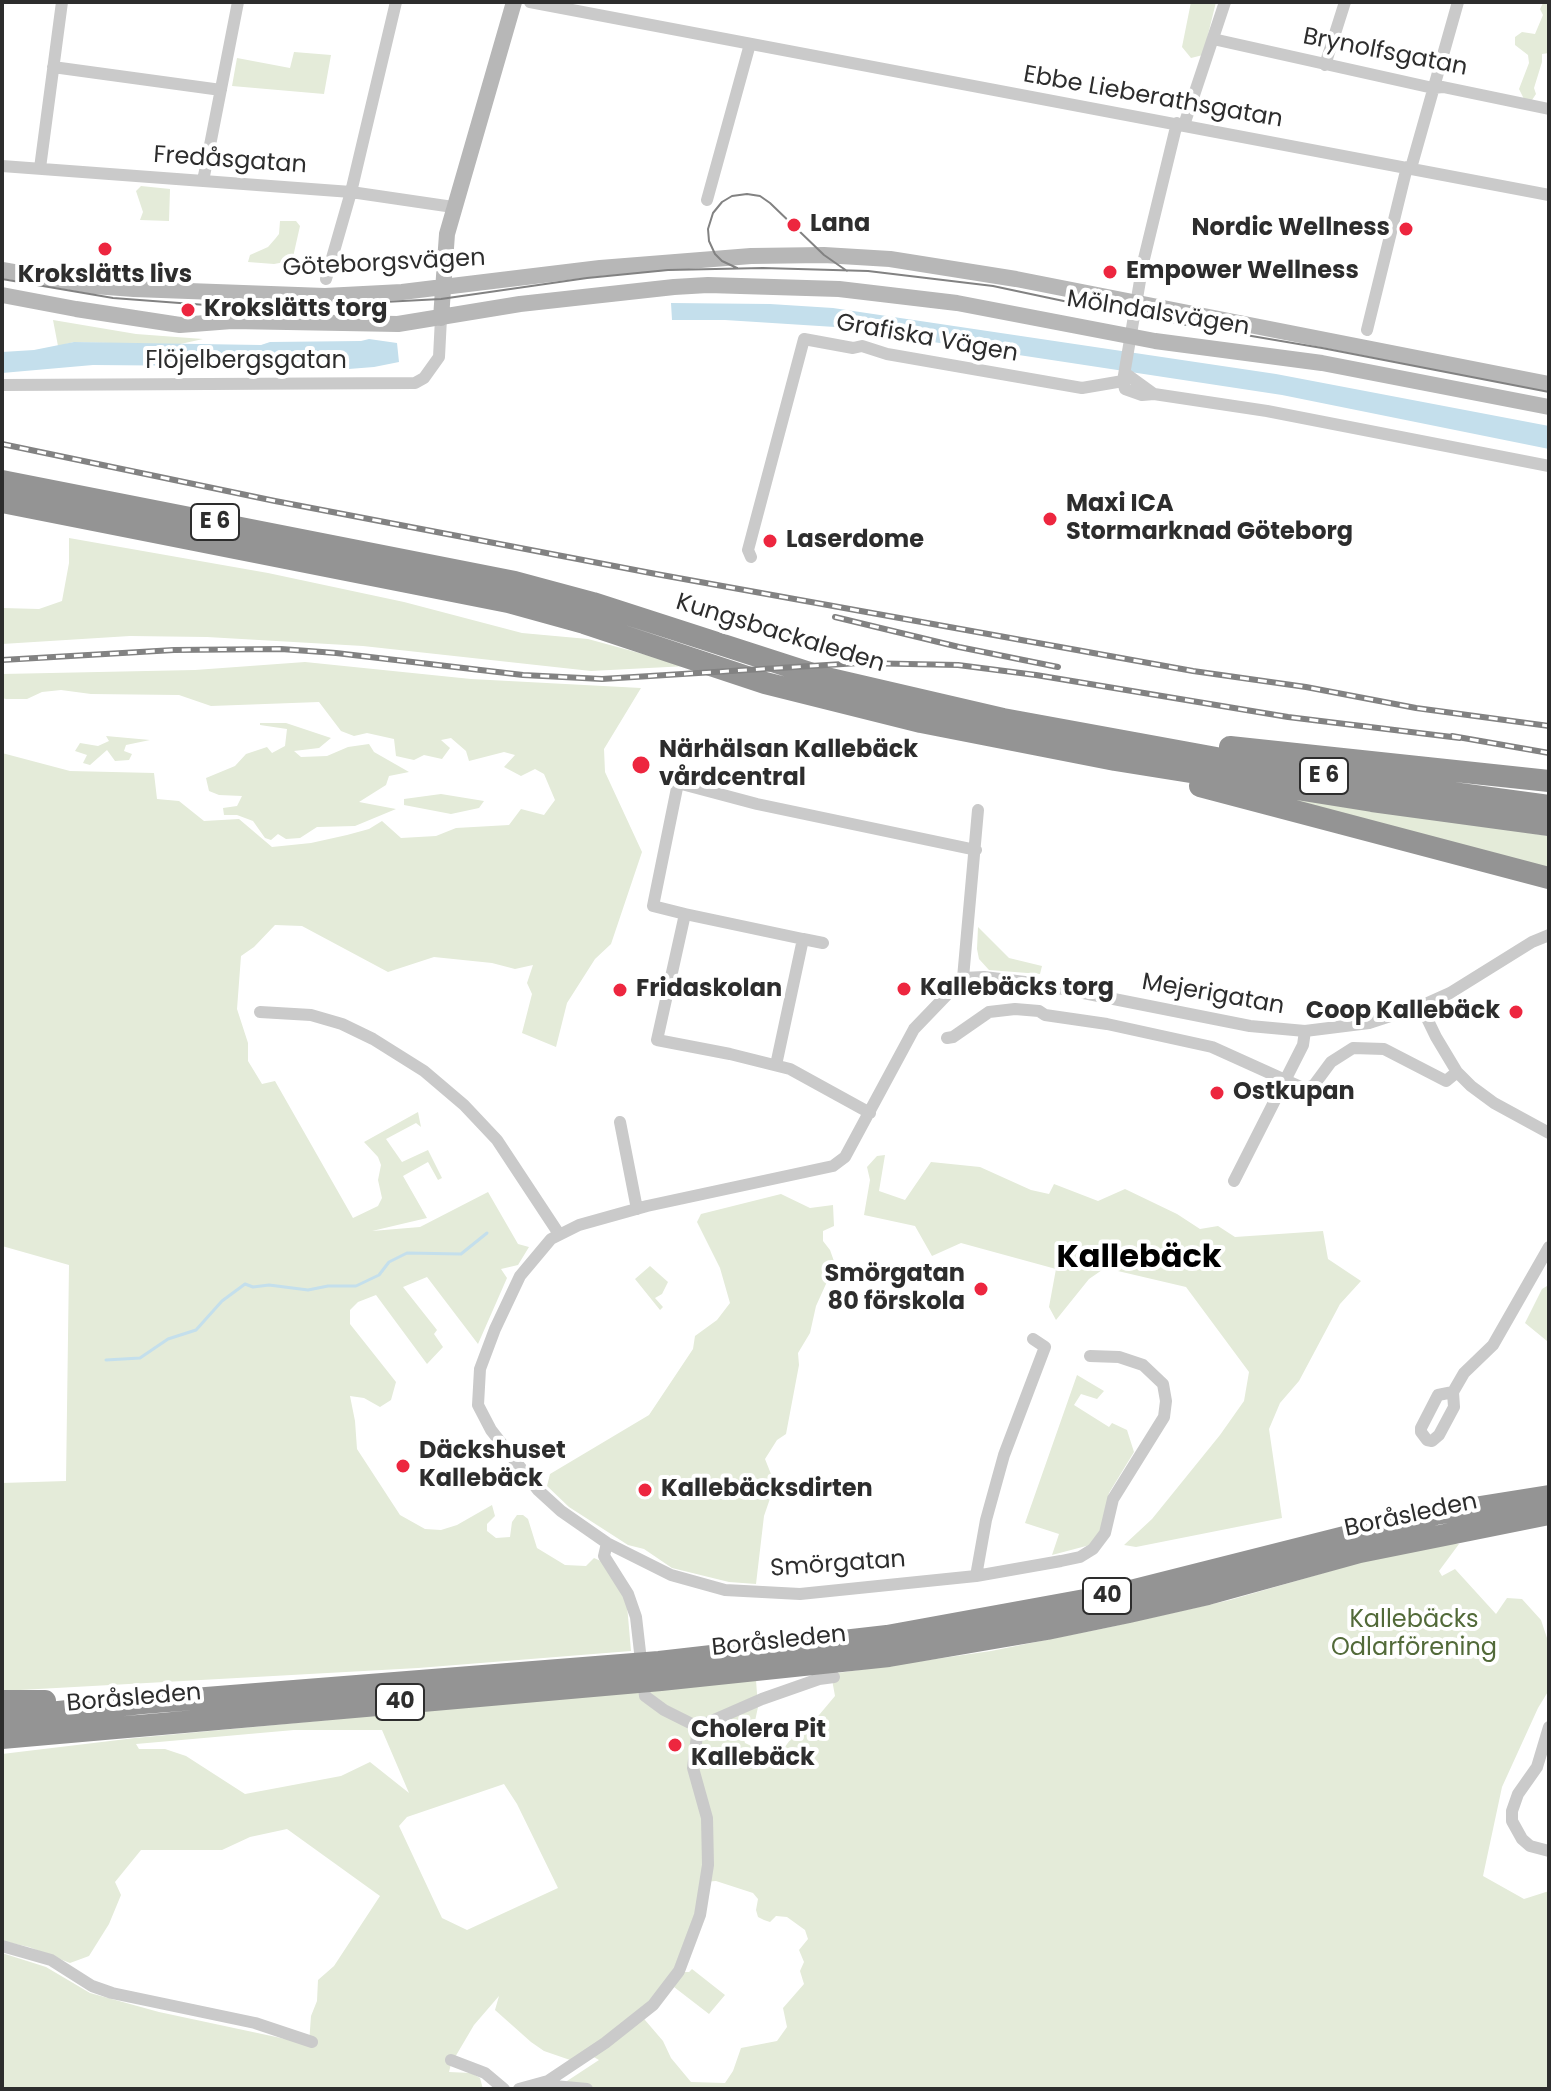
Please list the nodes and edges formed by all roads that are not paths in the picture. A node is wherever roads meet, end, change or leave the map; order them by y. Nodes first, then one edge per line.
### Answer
1 (62, 2) edge
2 (238, 2) edge
3 (396, 2) edge
4 (514, 2) edge
5 (530, 2) edge
6 (1225, 2) edge
7 (1345, 2) edge
8 (1458, 2) edge
9 (1213, 39) junction
10 (750, 44) junction
11 (1325, 65) junction
12 (53, 67) junction
13 (1433, 88) junction
14 (221, 90) junction
15 (1549, 109) edge
16 (1180, 124) junction
17 (2, 166) edge
18 (40, 168) junction
19 (1409, 168) junction
20 (203, 181) junction
21 (351, 192) junction
22 (1549, 195) edge
23 (707, 200) dead end
24 (453, 207) junction
25 (769, 255) joint
26 (2, 270) edge
27 (326, 279) dead end
28 (442, 287) junction
29 (2, 295) edge
30 (1137, 302) junction
31 (441, 318) junction
32 (1367, 330) dead end
33 (1129, 343) junction
34 (1124, 377) junction
35 (1549, 384) edge
36 (2, 385) edge
37 (1549, 407) edge
38 (1549, 466) edge
39 (2, 481) edge
40 (2, 502) edge
41 (751, 557) dead end
42 (1101, 737) junction
43 (1115, 760) junction
44 (1546, 781) edge
45 (1549, 806) edge
46 (978, 810) dead end
47 (1549, 825) edge
48 (976, 850) junction
49 (1547, 880) edge
50 (685, 914) junction
51 (1549, 922) edge
52 (1549, 935) edge
53 (803, 939) junction
54 (1532, 942) junction
55 (823, 943) dead end
56 (963, 978) junction
57 (1421, 1006) junction
58 (260, 1012) dead end
59 (1305, 1031) junction
60 (947, 1038) dead end
61 (776, 1065) junction
62 (1457, 1072) junction
63 (1285, 1081) junction
64 (870, 1113) junction
65 (620, 1122) dead end
66 (1549, 1133) edge
67 (1234, 1181) dead end
68 (637, 1209) junction
69 (559, 1234) junction
70 (1549, 1247) edge
71 (1033, 1339) dead end
72 (1090, 1356) dead end
73 (1453, 1392) dead end
74 (1549, 1496) edge
75 (1549, 1514) edge
76 (607, 1543) junction
77 (976, 1576) junction
78 (660, 1671) junction
79 (615, 1674) junction
80 (834, 1677) dead end
81 (2, 1701) edge
82 (143, 1703) junction
83 (2, 1718) edge
84 (698, 1727) junction
85 (1549, 1727) edge
86 (2, 1740) edge
87 (1543, 1770) edge
88 (1549, 1851) edge
89 (2, 1946) edge
90 (312, 2042) dead end
91 (451, 2060) dead end
92 (548, 2081) junction
93 (504, 2089) edge
94 (519, 2089) edge
95 (587, 2089) edge

1 - 12 street
2 - 14 street
3 - 21 street
4 - 24 main road
5 - 10 street, Ebbe Lieberathsgatan
6 - 9 street
7 - 11 street
8 - 13 street
9 - 11 street, Brynolfsgatan
9 - 16 street
10 - 16 street, Ebbe Lieberathsgatan
10 - 23 street
11 - 13 street, Brynolfsgatan
12 - 14 street
12 - 18 street
13 - 15 street, Brynolfsgatan
13 - 19 street
14 - 20 street
16 - 19 street, Ebbe Lieberathsgatan
16 - 30 street
17 - 18 street, Fredåsgatan
18 - 20 street, Fredåsgatan
19 - 22 street, Ebbe Lieberathsgatan
19 - 32 street
20 - 21 street, Fredåsgatan
21 - 24 street, Fredåsgatan
21 - 27 street
24 - 28 main road
25 - 28 main road, Göteborgsvägen
25 - 30 main road, Mölndalsvägen
26 - 28 main road, Göteborgsvägen
28 - 31 main road
29 - 31 main road
30 - 33 street
30 - 35 main road, Mölndalsvägen
31 - 33 main road, Mölndalsvägen
31 - 36 street, Flöjelbergsgatan
33 - 34 street
33 - 37 main road, Mölndalsvägen
34 - 38 street
34 - 41 street, Grafiska Vägen
39 - 42 highway, Kungsbackaleden / E 6
40 - 43 highway, Kungsbackaleden / E 6
42 - 44 highway
42 - 45 highway, Kungsbackaleden / E 6
43 - 47 highway, Kungsbackaleden / E 6
43 - 49 highway
46 - 48 street
48 - 50 street
48 - 56 street
50 - 53 street
50 - 61 street
51 - 54 street, Mejerigatan
52 - 54 street, Mejerigatan
53 - 55 street
53 - 61 street
54 - 57 street, Mejerigatan
56 - 59 street, Mejerigatan
56 - 64 street, Smörgatan
57 - 59 street, Mejerigatan
57 - 62 street
58 - 69 street
59 - 63 street
60 - 63 street, Mejerigatan
61 - 64 street
62 - 63 street
62 - 66 street
63 - 67 street
64 - 68 street, Smörgatan
65 - 68 street
68 - 69 street, Smörgatan
69 - 76 street, Smörgatan
70 - 73 street
71 - 77 street
72 - 77 street, Smörgatan
74 - 78 highway, Boråsleden / 40
75 - 78 highway, Boråsleden / 40
76 - 77 street, Smörgatan
76 - 84 street
78 - 79 highway, Boråsleden / 40
79 - 82 highway, Boråsleden / 40
79 - 86 highway, Boråsleden / 40
80 - 84 street
81 - 82 highway
82 - 83 highway, Boråsleden / 40
84 - 92 street
85 - 87 street
87 - 88 street
89 - 90 street
91 - 93 street
92 - 94 street
92 - 95 street

